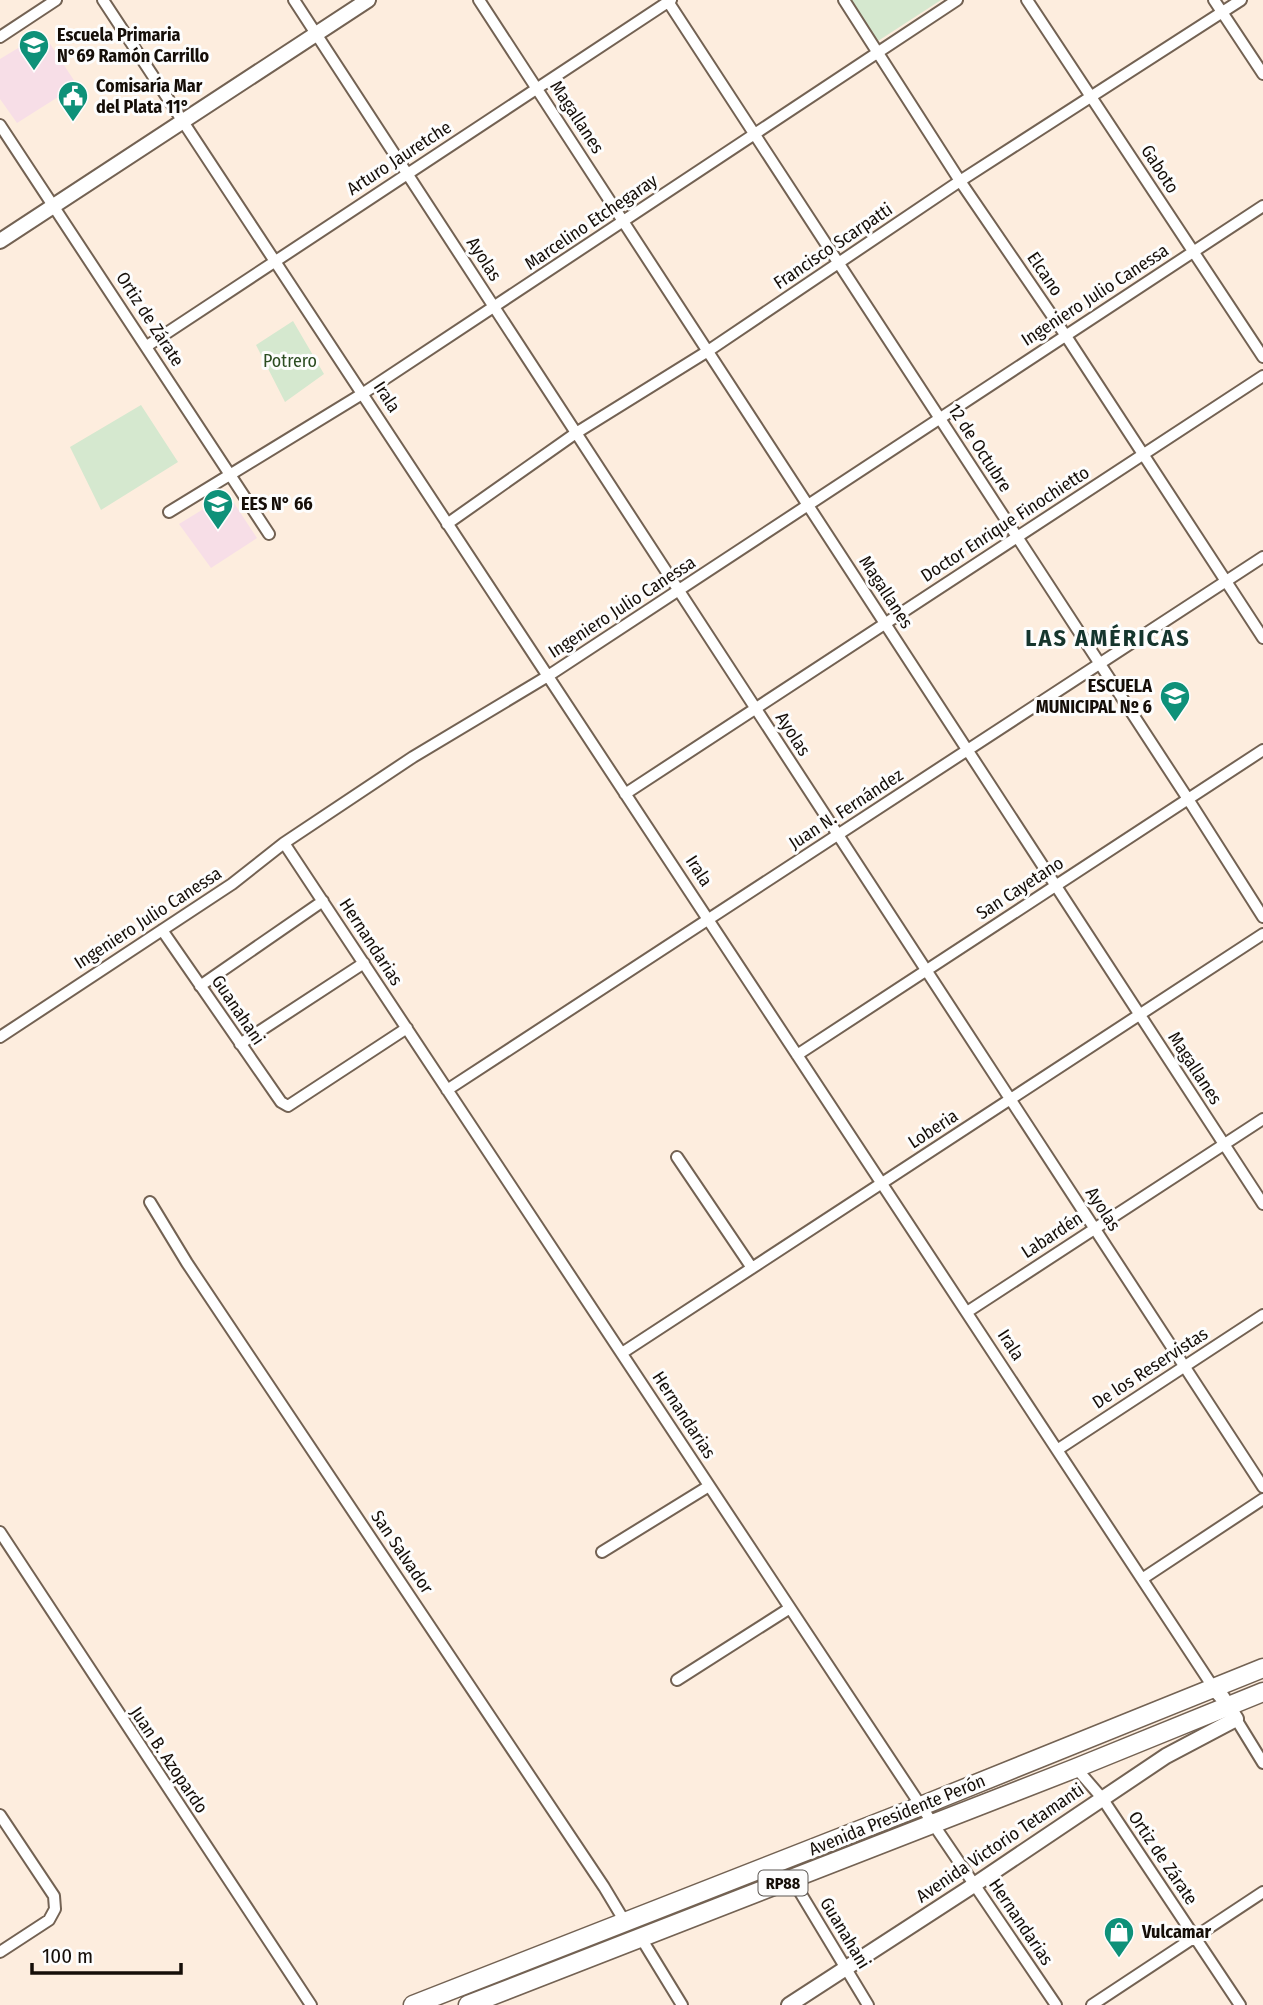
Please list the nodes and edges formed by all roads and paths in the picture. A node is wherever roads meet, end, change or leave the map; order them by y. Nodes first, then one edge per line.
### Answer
1 (56, 0) edge
2 (103, 0) edge
3 (295, 0) edge
4 (368, 0) edge
5 (479, 0) edge
6 (844, 0) edge
7 (957, 0) edge
8 (1027, 0) edge
9 (1214, 0) edge
10 (1241, 0) edge
11 (669, 1) edge
12 (1222, 13) junction
13 (317, 34) junction
14 (0, 37) edge
15 (879, 52) junction
16 (1263, 74) edge
17 (537, 89) junction
18 (1092, 95) junction
19 (183, 122) junction
20 (1, 128) edge
21 (754, 134) junction
22 (408, 174) junction
23 (960, 181) junction
24 (54, 206) junction
25 (1263, 206) edge
26 (624, 221) junction
27 (0, 242) edge
28 (1193, 252) junction
29 (275, 261) junction
30 (839, 264) junction
31 (494, 307) junction
32 (1066, 336) junction
33 (147, 346) junction
34 (708, 351) junction
35 (1263, 357) edge
36 (1263, 376) edge
37 (362, 394) junction
38 (940, 419) junction
39 (576, 433) junction
40 (1142, 455) junction
41 (230, 474) junction
42 (808, 505) junction
43 (170, 512) dead end
44 (447, 524) junction
45 (269, 534) dead end
46 (1017, 537) junction
47 (1263, 557) edge
48 (1226, 581) junction
49 (679, 590) junction
50 (885, 624) junction
51 (1263, 638) edge
52 (1100, 663) junction
53 (548, 676) junction
54 (756, 708) junction
55 (967, 750) junction
56 (1263, 750) edge
57 (625, 794) junction
58 (1188, 799) junction
59 (838, 835) junction
60 (284, 843) junction
61 (1056, 886) junction
62 (323, 901) junction
63 (1263, 917) edge
64 (708, 919) junction
65 (162, 930) junction
66 (1263, 934) edge
67 (364, 963) junction
68 (926, 970) junction
69 (200, 986) junction
70 (1140, 1015) junction
71 (407, 1028) junction
72 (0, 1037) edge
73 (240, 1044) junction
74 (797, 1055) junction
75 (447, 1090) junction
76 (1010, 1099) junction
77 (1263, 1119) edge
78 (1224, 1144) junction
79 (677, 1157) dead end
80 (882, 1183) junction
81 (150, 1202) dead end
82 (1263, 1204) edge
83 (1095, 1228) junction
84 (752, 1268) junction
85 (967, 1312) junction
86 (1263, 1315) edge
87 (622, 1353) junction
88 (1185, 1366) junction
89 (1057, 1450) junction
90 (709, 1486) junction
91 (1263, 1487) edge
92 (1263, 1499) edge
93 (0, 1532) edge
94 (603, 1552) dead end
95 (1142, 1579) junction
96 (790, 1608) junction
97 (1263, 1668) edge
98 (677, 1680) dead end
99 (1213, 1687) junction
100 (1263, 1692) edge
101 (1232, 1713) junction
102 (1263, 1763) edge
103 (1076, 1768) junction
104 (1101, 1798) junction
105 (921, 1806) junction
106 (0, 1815) edge
107 (933, 1823) junction
108 (792, 1879) junction
109 (974, 1885) junction
110 (1263, 1892) edge
111 (625, 1922) junction
112 (1194, 1936) junction
113 (641, 1938) junction
114 (0, 1951) edge
115 (845, 1970) junction
116 (311, 2005) edge
117 (413, 2005) edge
118 (468, 2005) edge
119 (682, 2005) edge
120 (789, 2005) edge
121 (868, 2005) edge
122 (1056, 2005) edge
123 (1092, 2005) edge
124 (1240, 2005) edge

1 - 14 street
2 - 19 street, Irala
3 - 13 street, Ayolas
4 - 13 main road
5 - 17 street, Magallanes
6 - 15 street, Elcano
7 - 15 street, Marcelino Etchegaray
8 - 18 street, Gaboto
9 - 12 street
10 - 12 street, Francisco Scarpatti
11 - 17 street, Arturo Jauretche
11 - 21 street, 12 de Octubre
12 - 16 street
12 - 18 street, Francisco Scarpatti
13 - 19 main road
13 - 22 street, Ayolas
15 - 21 street, Marcelino Etchegaray
15 - 23 street, Elcano
17 - 22 street, Arturo Jauretche
17 - 26 street, Magallanes
18 - 23 street, Francisco Scarpatti
18 - 28 street, Gaboto
19 - 24 main road
19 - 29 street, Irala
20 - 24 street, Ortiz de Zárate
21 - 26 street, Marcelino Etchegaray
21 - 30 street, 12 de Octubre
22 - 29 street, Arturo Jauretche
22 - 31 street, Ayolas
23 - 30 street, Francisco Scarpatti
23 - 32 street, Elcano
24 - 27 main road
24 - 33 street, Ortiz de Zárate
25 - 28 street, Ingeniero Julio Canessa
26 - 31 street, Marcelino Etchegaray
26 - 34 street, Magallanes
28 - 32 street, Ingeniero Julio Canessa
28 - 35 street, Gaboto
29 - 33 street, Arturo Jauretche
29 - 37 street, Irala
30 - 34 street, Francisco Scarpatti
30 - 38 street, 12 de Octubre
31 - 37 street, Marcelino Etchegaray
31 - 39 street, Ayolas
32 - 38 street, Ingeniero Julio Canessa
32 - 40 street, Elcano
33 - 41 street, Ortiz de Zárate
34 - 39 street, Francisco Scarpatti
34 - 42 street, Magallanes
36 - 40 street, Doctor Enrique Finochietto
37 - 41 street, Marcelino Etchegaray
37 - 44 street, Irala
38 - 42 street, Ingeniero Julio Canessa
38 - 46 street, 12 de Octubre
39 - 44 street, Francisco Scarpatti
39 - 49 street, Ayolas
40 - 46 street, Doctor Enrique Finochietto
40 - 48 street, Elcano
41 - 43 street, Marcelino Etchegaray
41 - 45 street, Ortiz de Zárate
42 - 49 street, Ingeniero Julio Canessa
42 - 50 street, Magallanes
44 - 53 street, Irala
46 - 50 street, Doctor Enrique Finochietto
46 - 52 street, 12 de Octubre
47 - 48 street, Juan N. Fernández
48 - 51 street, Elcano
48 - 52 street, Juan N. Fernández
49 - 53 street, Ingeniero Julio Canessa
49 - 54 street, Ayolas
50 - 54 street, Doctor Enrique Finochietto
50 - 55 street, Magallanes
52 - 55 street, Juan N. Fernández
52 - 58 street, 12 de Octubre
53 - 57 street, Irala
53 - 60 street, Ingeniero Julio Canessa
54 - 57 street, Doctor Enrique Finochietto
54 - 59 street, Ayolas
55 - 59 street, Juan N. Fernández
55 - 61 street, Magallanes
56 - 58 street, San Cayetano
57 - 64 street, Irala
58 - 61 street, San Cayetano
58 - 63 street, 12 de Octubre
59 - 64 street, Juan N. Fernández
59 - 68 street, Ayolas
60 - 62 street, Hernandarias
60 - 65 street, Ingeniero Julio Canessa
61 - 68 street, San Cayetano
61 - 70 street, Magallanes
62 - 67 street, Hernandarias
62 - 69 street
64 - 74 street, Irala
64 - 75 street, Juan N. Fernández
65 - 69 street, Guanahani
65 - 72 street, Ingeniero Julio Canessa
66 - 70 street, Loberia
67 - 71 street, Hernandarias
67 - 73 street
68 - 74 street, San Cayetano
68 - 76 street, Ayolas
69 - 73 street, Guanahani
70 - 76 street, Loberia
70 - 78 street, Magallanes
71 - 73 street, Guanahani
71 - 75 street, Hernandarias
74 - 80 street, Irala
75 - 87 street, Hernandarias
76 - 80 street, Loberia
76 - 83 street, Ayolas
77 - 78 street, Labardén
78 - 82 street, Magallanes
78 - 83 street, Labardén
79 - 84 street
80 - 84 street, Loberia
80 - 85 street, Irala
81 - 111 street, San Salvador
83 - 85 street, Labardén
83 - 88 street, Ayolas
84 - 87 street, Loberia
85 - 89 street, Irala
86 - 88 street, De los Reservistas
87 - 90 street, Hernandarias
88 - 89 street, De los Reservistas
88 - 91 street, Ayolas
89 - 95 street, Irala
90 - 94 street
90 - 96 street, Hernandarias
92 - 95 street
93 - 116 street, Juan B. Azopardo
95 - 99 street, Irala
96 - 98 street
96 - 105 street, Hernandarias
97 - 99 highway, Avenida Presidente Perón / RP88
99 - 101 main road, Irala
99 - 105 highway, Avenida Presidente Perón / RP88
100 - 101 highway, Avenida Presidente Perón / RP88
101 - 102 street, Irala
101 - 103 highway, Avenida Presidente Perón / RP88
101 - 104 main road, Avenida Victorio Tetamanti
103 - 104 street, Ortiz de Zárate
103 - 107 highway, Avenida Presidente Perón / RP88
104 - 109 main road, Avenida Victorio Tetamanti
104 - 112 street, Ortiz de Zárate
105 - 107 street, Hernandarias
105 - 111 highway, Avenida Presidente Perón / RP88
106 - 114 street
107 - 108 highway, Avenida Presidente Perón / RP88
107 - 109 street, Hernandarias
108 - 113 highway, Avenida Presidente Perón / RP88
108 - 115 street, Guanahani
109 - 115 main road, Avenida Victorio Tetamanti
109 - 122 street, Hernandarias
110 - 112 street
111 - 117 highway, Avenida Presidente Perón / RP88
112 - 123 street
112 - 124 street, Ortiz de Zárate
113 - 118 highway, Avenida Presidente Perón / RP88
113 - 119 street
115 - 120 main road, Avenida Victorio Tetamanti
115 - 121 street, Guanahani

